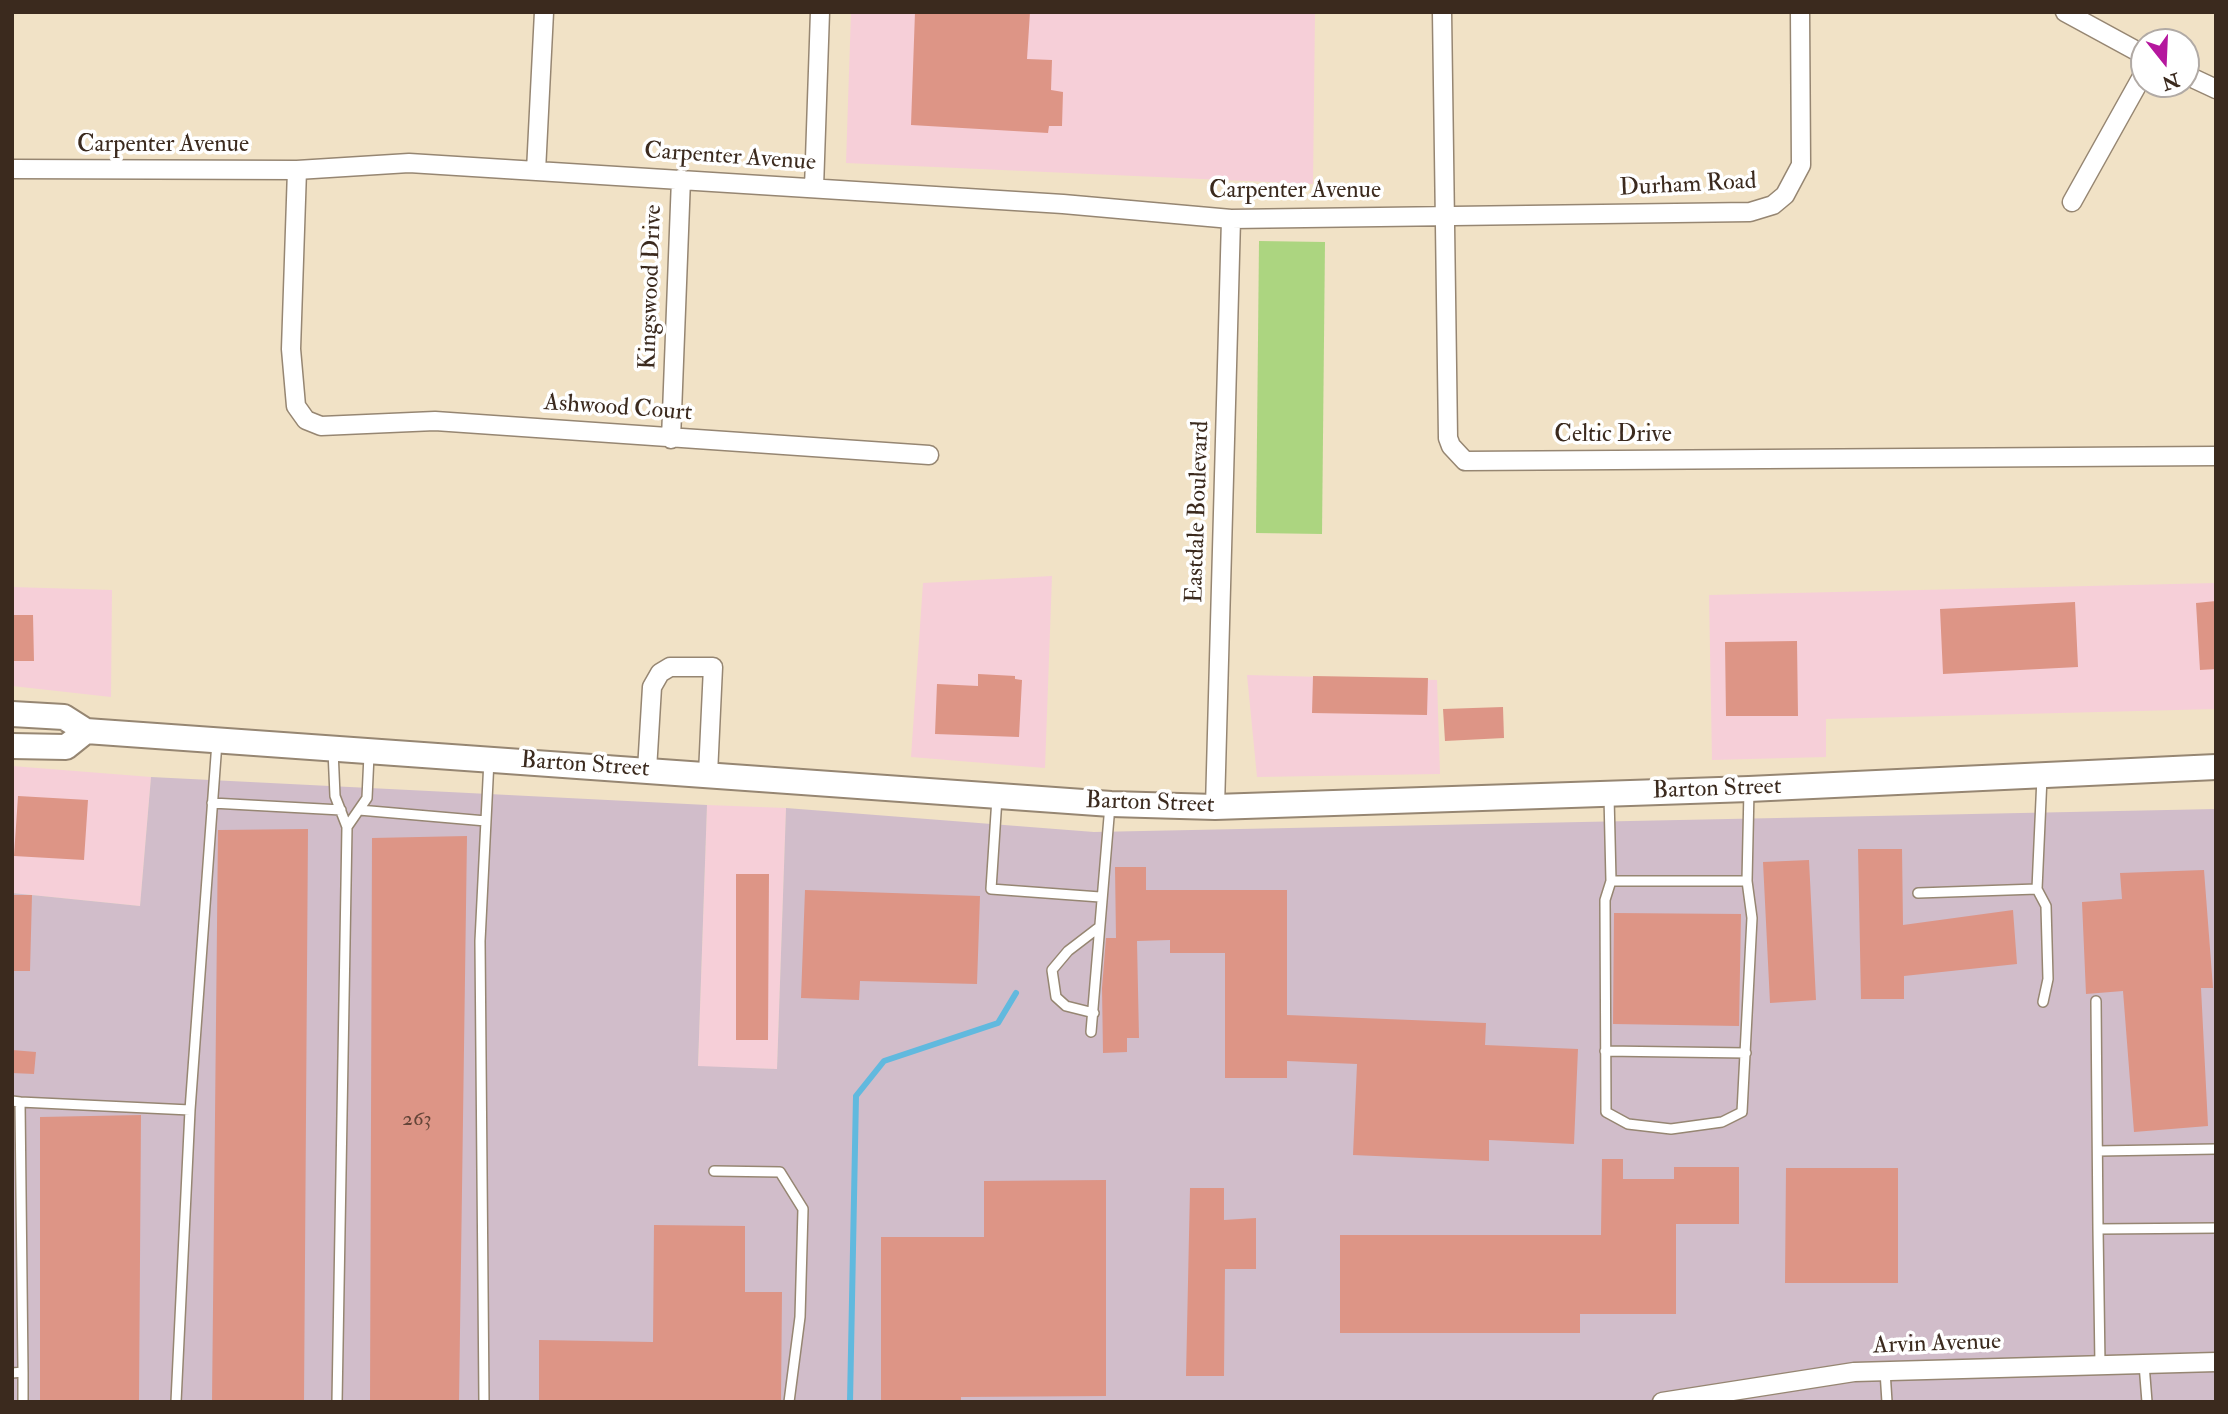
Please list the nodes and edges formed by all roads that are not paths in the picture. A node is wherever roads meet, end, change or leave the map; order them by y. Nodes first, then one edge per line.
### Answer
1 (544, 12) edge
2 (820, 12) edge
3 (1442, 12) edge
4 (1800, 12) edge
5 (2065, 12) edge
6 (2130, 47) edge
7 (2200, 82) edge
8 (2216, 89) edge
9 (2130, 98) edge
10 (12, 169) edge
11 (297, 170) junction
12 (536, 171) junction
13 (681, 179) junction
14 (814, 188) junction
15 (2072, 202) dead end
16 (1445, 216) junction
17 (1231, 219) junction
18 (671, 439) junction
19 (929, 455) dead end
20 (2216, 456) edge
21 (12, 714) edge
22 (86, 731) junction
23 (217, 741) junction
24 (12, 746) edge
25 (333, 748) junction
26 (370, 751) junction
27 (489, 760) junction
28 (2216, 767) edge
29 (647, 770) junction
30 (708, 774) junction
31 (2042, 775) junction
32 (1749, 789) junction
33 (1609, 794) junction
34 (998, 796) junction
35 (212, 803) junction
36 (1111, 804) junction
37 (1215, 807) junction
38 (341, 810) junction
39 (359, 810) junction
40 (486, 821) junction
41 (347, 827) junction
42 (1611, 881) junction
43 (1747, 881) junction
44 (2037, 889) junction
45 (1918, 893) dead end
46 (1100, 897) junction
47 (1098, 928) junction
48 (2096, 1001) dead end
49 (2043, 1002) dead end
50 (1094, 1013) junction
51 (1091, 1032) dead end
52 (1605, 1051) junction
53 (1746, 1053) junction
54 (16, 1102) edge
55 (190, 1110) junction
56 (2216, 1149) edge
57 (2098, 1151) junction
58 (714, 1171) dead end
59 (2216, 1228) edge
60 (2098, 1229) junction
61 (2216, 1362) edge
62 (2144, 1364) junction
63 (2100, 1365) junction
64 (1885, 1371) junction
65 (23, 1372) junction
66 (12, 1373) edge
67 (23, 1402) edge
68 (176, 1402) edge
69 (337, 1402) edge
70 (484, 1402) edge
71 (789, 1402) edge
72 (1662, 1402) edge
73 (1887, 1402) edge
74 (2147, 1402) edge

1 - 12 street
2 - 14 street
3 - 16 street, Celtic Drive
4 - 16 street, Durham Road
5 - 6 street
7 - 8 street
9 - 15 street
10 - 11 street, Carpenter Avenue
11 - 12 street, Carpenter Avenue
11 - 18 street, Ashwood Court
12 - 13 street, Carpenter Avenue
13 - 14 street, Carpenter Avenue
13 - 18 street, Kingswood Drive
14 - 17 street, Carpenter Avenue
16 - 17 street, Carpenter Avenue
16 - 20 street, Celtic Drive
17 - 37 street, Eastdale Boulevard
18 - 19 street, Ashwood Court
21 - 22 main road, Barton Street
22 - 23 main road, Barton Street
22 - 24 main road
23 - 25 main road, Barton Street
23 - 35 lane
25 - 26 main road, Barton Street
25 - 38 lane
26 - 27 main road, Barton Street
26 - 39 lane
27 - 29 main road, Barton Street
27 - 40 lane
28 - 31 main road, Barton Street
29 - 30 main road, Barton Street
29 - 30 street
30 - 34 main road, Barton Street
31 - 32 main road, Barton Street
31 - 44 lane
32 - 33 main road, Barton Street
32 - 43 lane
33 - 37 main road, Barton Street
33 - 42 lane
34 - 36 main road, Barton Street
34 - 46 lane
35 - 38 lane
35 - 55 lane
36 - 37 main road, Barton Street
36 - 46 lane
38 - 41 lane
39 - 40 lane
39 - 41 lane
40 - 70 lane
41 - 69 lane
42 - 43 lane
42 - 52 lane
43 - 53 lane
44 - 45 lane
44 - 49 lane
46 - 47 lane
47 - 50 lane
47 - 50 lane
48 - 57 lane
50 - 51 lane
52 - 53 lane
52 - 53 lane
54 - 55 lane
54 - 65 lane
55 - 68 lane
56 - 57 lane
57 - 60 lane
58 - 71 lane
59 - 60 lane
60 - 63 lane
61 - 62 street, Arvin Avenue
62 - 63 street, Arvin Avenue
62 - 74 lane
63 - 64 street, Arvin Avenue
64 - 72 street, Arvin Avenue
64 - 73 lane
65 - 66 lane
65 - 67 lane

